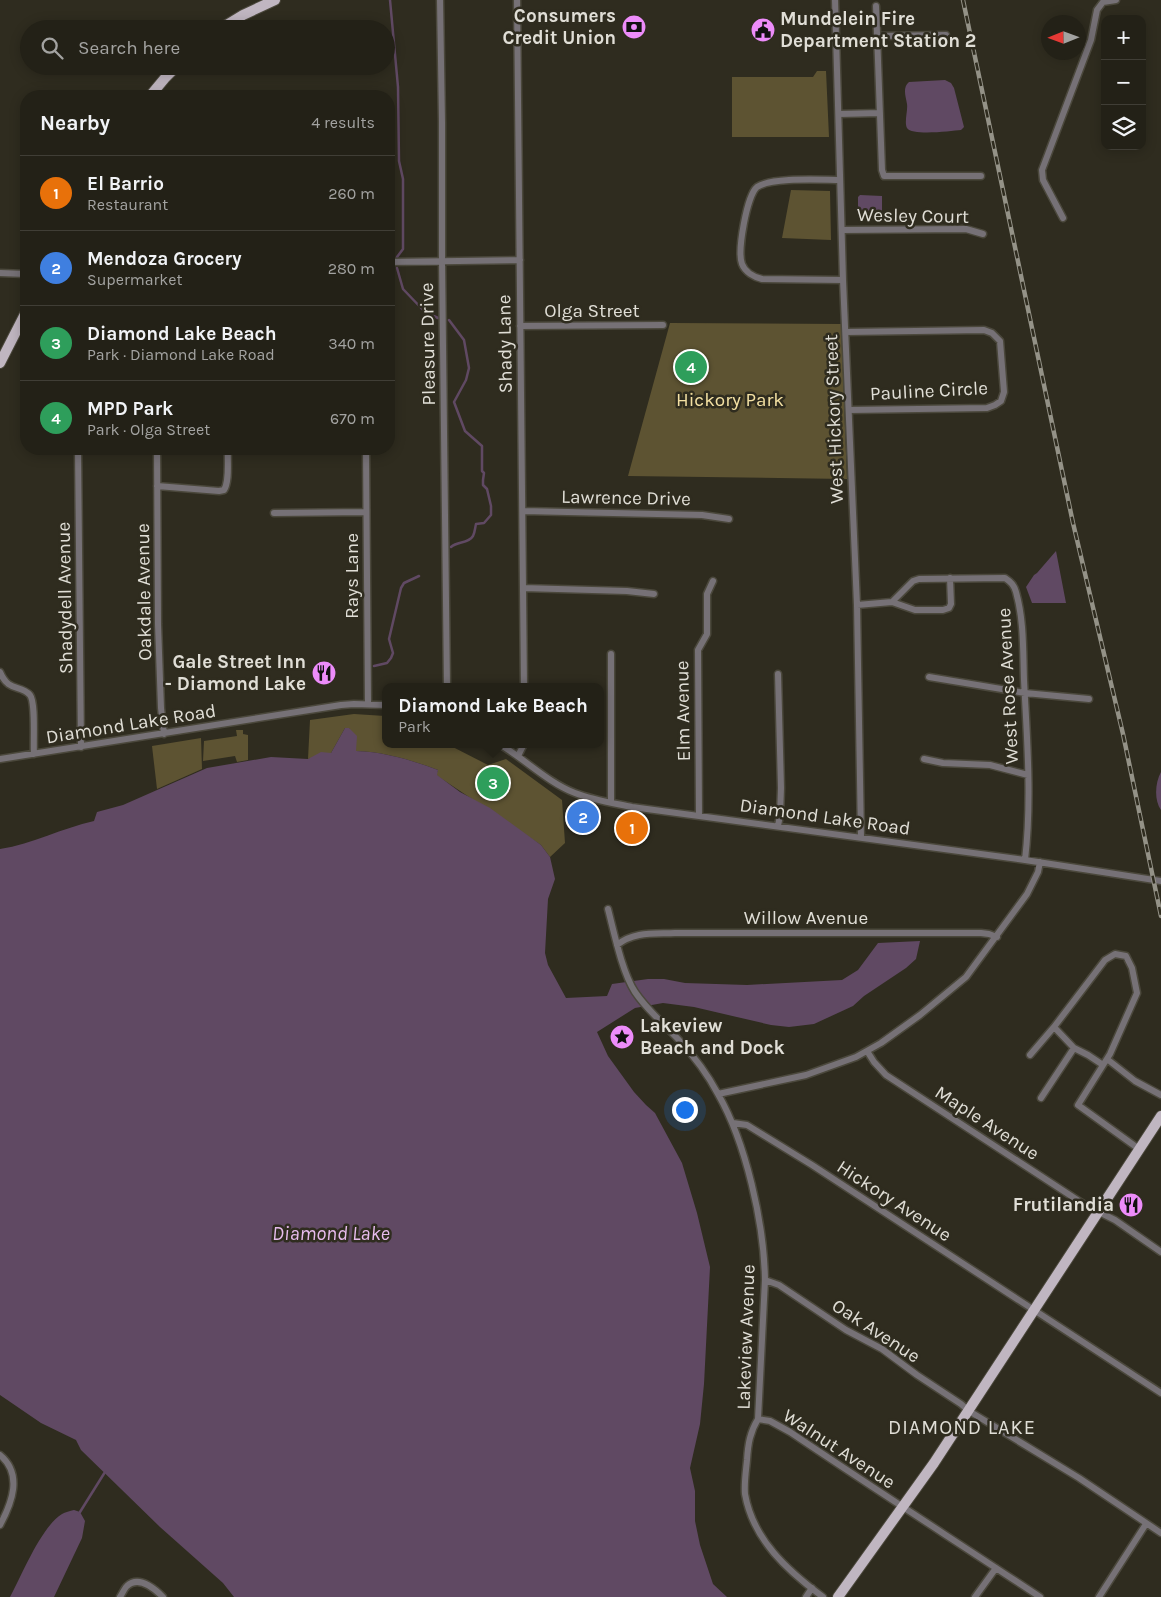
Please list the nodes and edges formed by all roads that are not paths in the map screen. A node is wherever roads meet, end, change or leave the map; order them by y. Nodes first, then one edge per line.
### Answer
1 (275, 0) edge
2 (440, 0) edge
3 (517, 0) edge
4 (835, 0) edge
5 (1116, 0) edge
6 (876, 6) dead end
7 (234, 20) edge
8 (946, 35) dead end
9 (877, 36) junction
10 (168, 75) edge
11 (155, 90) edge
12 (880, 113) junction
13 (839, 114) junction
14 (981, 176) dead end
15 (840, 180) junction
16 (1063, 218) dead end
17 (842, 230) junction
18 (983, 234) dead end
19 (442, 260) junction
20 (520, 260) junction
21 (395, 262) edge
22 (0, 273) edge
23 (20, 274) edge
24 (843, 280) junction
25 (20, 324) edge
26 (663, 325) dead end
27 (520, 326) junction
28 (846, 332) junction
29 (0, 363) edge
30 (849, 410) junction
31 (78, 455) edge
32 (157, 455) edge
33 (228, 455) edge
34 (366, 455) edge
35 (157, 486) junction
36 (522, 511) junction
37 (366, 512) junction
38 (274, 513) dead end
39 (729, 518) dead end
40 (950, 578) junction
41 (713, 581) dead end
42 (523, 588) junction
43 (654, 594) dead end
44 (892, 602) junction
45 (858, 605) junction
46 (611, 654) dead end
47 (0, 672) edge
48 (778, 674) dead end
49 (929, 677) dead end
50 (447, 683) edge
51 (524, 683) edge
52 (1025, 692) junction
53 (1089, 699) dead end
54 (368, 704) junction
55 (382, 705) edge
56 (164, 734) junction
57 (81, 747) junction
58 (505, 748) edge
59 (522, 748) edge
60 (34, 754) junction
61 (518, 756) junction
62 (0, 759) edge
63 (924, 759) dead end
64 (1028, 774) junction
65 (611, 802) junction
66 (699, 816) junction
67 (778, 826) junction
68 (861, 837) junction
69 (1025, 860) junction
70 (1040, 862) junction
71 (1161, 881) edge
72 (608, 909) dead end
73 (997, 937) junction
74 (618, 944) junction
75 (1054, 1027) junction
76 (1074, 1048) junction
77 (867, 1051) junction
78 (1030, 1055) dead end
79 (1107, 1059) junction
80 (1103, 1065) junction
81 (718, 1094) junction
82 (1161, 1095) edge
83 (1041, 1098) dead end
84 (1161, 1116) edge
85 (733, 1123) junction
86 (1139, 1149) junction
87 (1098, 1212) junction
88 (1161, 1252) edge
89 (765, 1280) junction
90 (1035, 1310) junction
91 (1161, 1393) edge
92 (969, 1411) junction
93 (758, 1419) junction
94 (0, 1456) edge
95 (903, 1508) junction
96 (1146, 1524) junction
97 (0, 1525) edge
98 (1161, 1533) edge
99 (996, 1568) junction
100 (812, 1588) junction
101 (120, 1597) edge
102 (163, 1597) edge
103 (806, 1597) edge
104 (823, 1597) edge
105 (838, 1597) edge
106 (975, 1597) edge
107 (1040, 1597) edge
108 (1098, 1597) edge

1 - 7 main road
2 - 19 street, Pleasure Drive
3 - 20 street, Shady Lane
4 - 13 street, West Hickory Street
5 - 16 street
6 - 9 street
8 - 9 street
9 - 12 street
10 - 11 main road
12 - 13 street
12 - 14 street
13 - 15 street, West Hickory Street
15 - 17 street, West Hickory Street
15 - 24 street
17 - 18 street, Wesley Court
17 - 24 street, West Hickory Street
19 - 20 street
19 - 21 street
19 - 50 street, Pleasure Drive
20 - 27 street, Shady Lane
22 - 23 street
24 - 28 street, West Hickory Street
25 - 29 main road
26 - 27 street, Olga Street
27 - 36 street, Shady Lane
28 - 30 street, West Hickory Street
28 - 30 street, Pauline Circle
30 - 45 street, West Hickory Street
31 - 57 street, Shadydell Avenue
32 - 35 street, Oakdale Avenue
33 - 35 street
34 - 37 street, Rays Lane
35 - 56 street, Oakdale Avenue
36 - 39 street, Lawrence Drive
36 - 42 street, Shady Lane
37 - 38 street
37 - 54 street, Rays Lane
40 - 44 street, West Rose Avenue
40 - 44 street
40 - 52 street, West Rose Avenue
41 - 66 street, Elm Avenue
42 - 43 street
42 - 51 street, Shady Lane
44 - 45 street
45 - 68 street, West Hickory Street
46 - 65 street
47 - 60 street
48 - 67 street
49 - 52 street
52 - 53 street
52 - 64 street, West Rose Avenue
54 - 55 street, Diamond Lake Road
54 - 56 street, Diamond Lake Road
56 - 57 street, Diamond Lake Road
57 - 60 street, Diamond Lake Road
58 - 61 street, Diamond Lake Road
59 - 61 street
60 - 62 street, Diamond Lake Road
61 - 65 street, Diamond Lake Road
63 - 64 street
64 - 69 street, West Rose Avenue
65 - 66 street, Diamond Lake Road
66 - 67 street, Diamond Lake Road
67 - 68 street, Diamond Lake Road
68 - 69 street, Diamond Lake Road
69 - 70 street, Diamond Lake Road
70 - 71 street, Diamond Lake Road
70 - 73 street
72 - 74 street, Lakeview Avenue
73 - 74 street, Willow Avenue
73 - 77 street
74 - 81 street, Lakeview Avenue
75 - 76 street
75 - 78 street
75 - 79 street
76 - 80 street
76 - 83 street
77 - 81 street
77 - 87 street, Maple Avenue
79 - 80 street
79 - 82 street
80 - 86 street
81 - 85 street, Lakeview Avenue
84 - 86 main road
85 - 89 street, Lakeview Avenue
85 - 90 street, Hickory Avenue
86 - 87 main road
87 - 88 street, Maple Avenue
87 - 90 main road
89 - 92 street, Oak Avenue
89 - 93 street, Lakeview Avenue
90 - 91 street, Hickory Avenue
90 - 92 main road
92 - 95 main road
92 - 96 street, Oak Avenue
93 - 95 street, Walnut Avenue
93 - 100 street, Lakeview Avenue
94 - 97 street
95 - 99 street, Walnut Avenue
95 - 105 main road
96 - 98 street, Oak Avenue
96 - 108 street
99 - 106 street
99 - 107 street, Walnut Avenue
100 - 103 street
100 - 104 street, Lakeview Avenue
101 - 102 street

